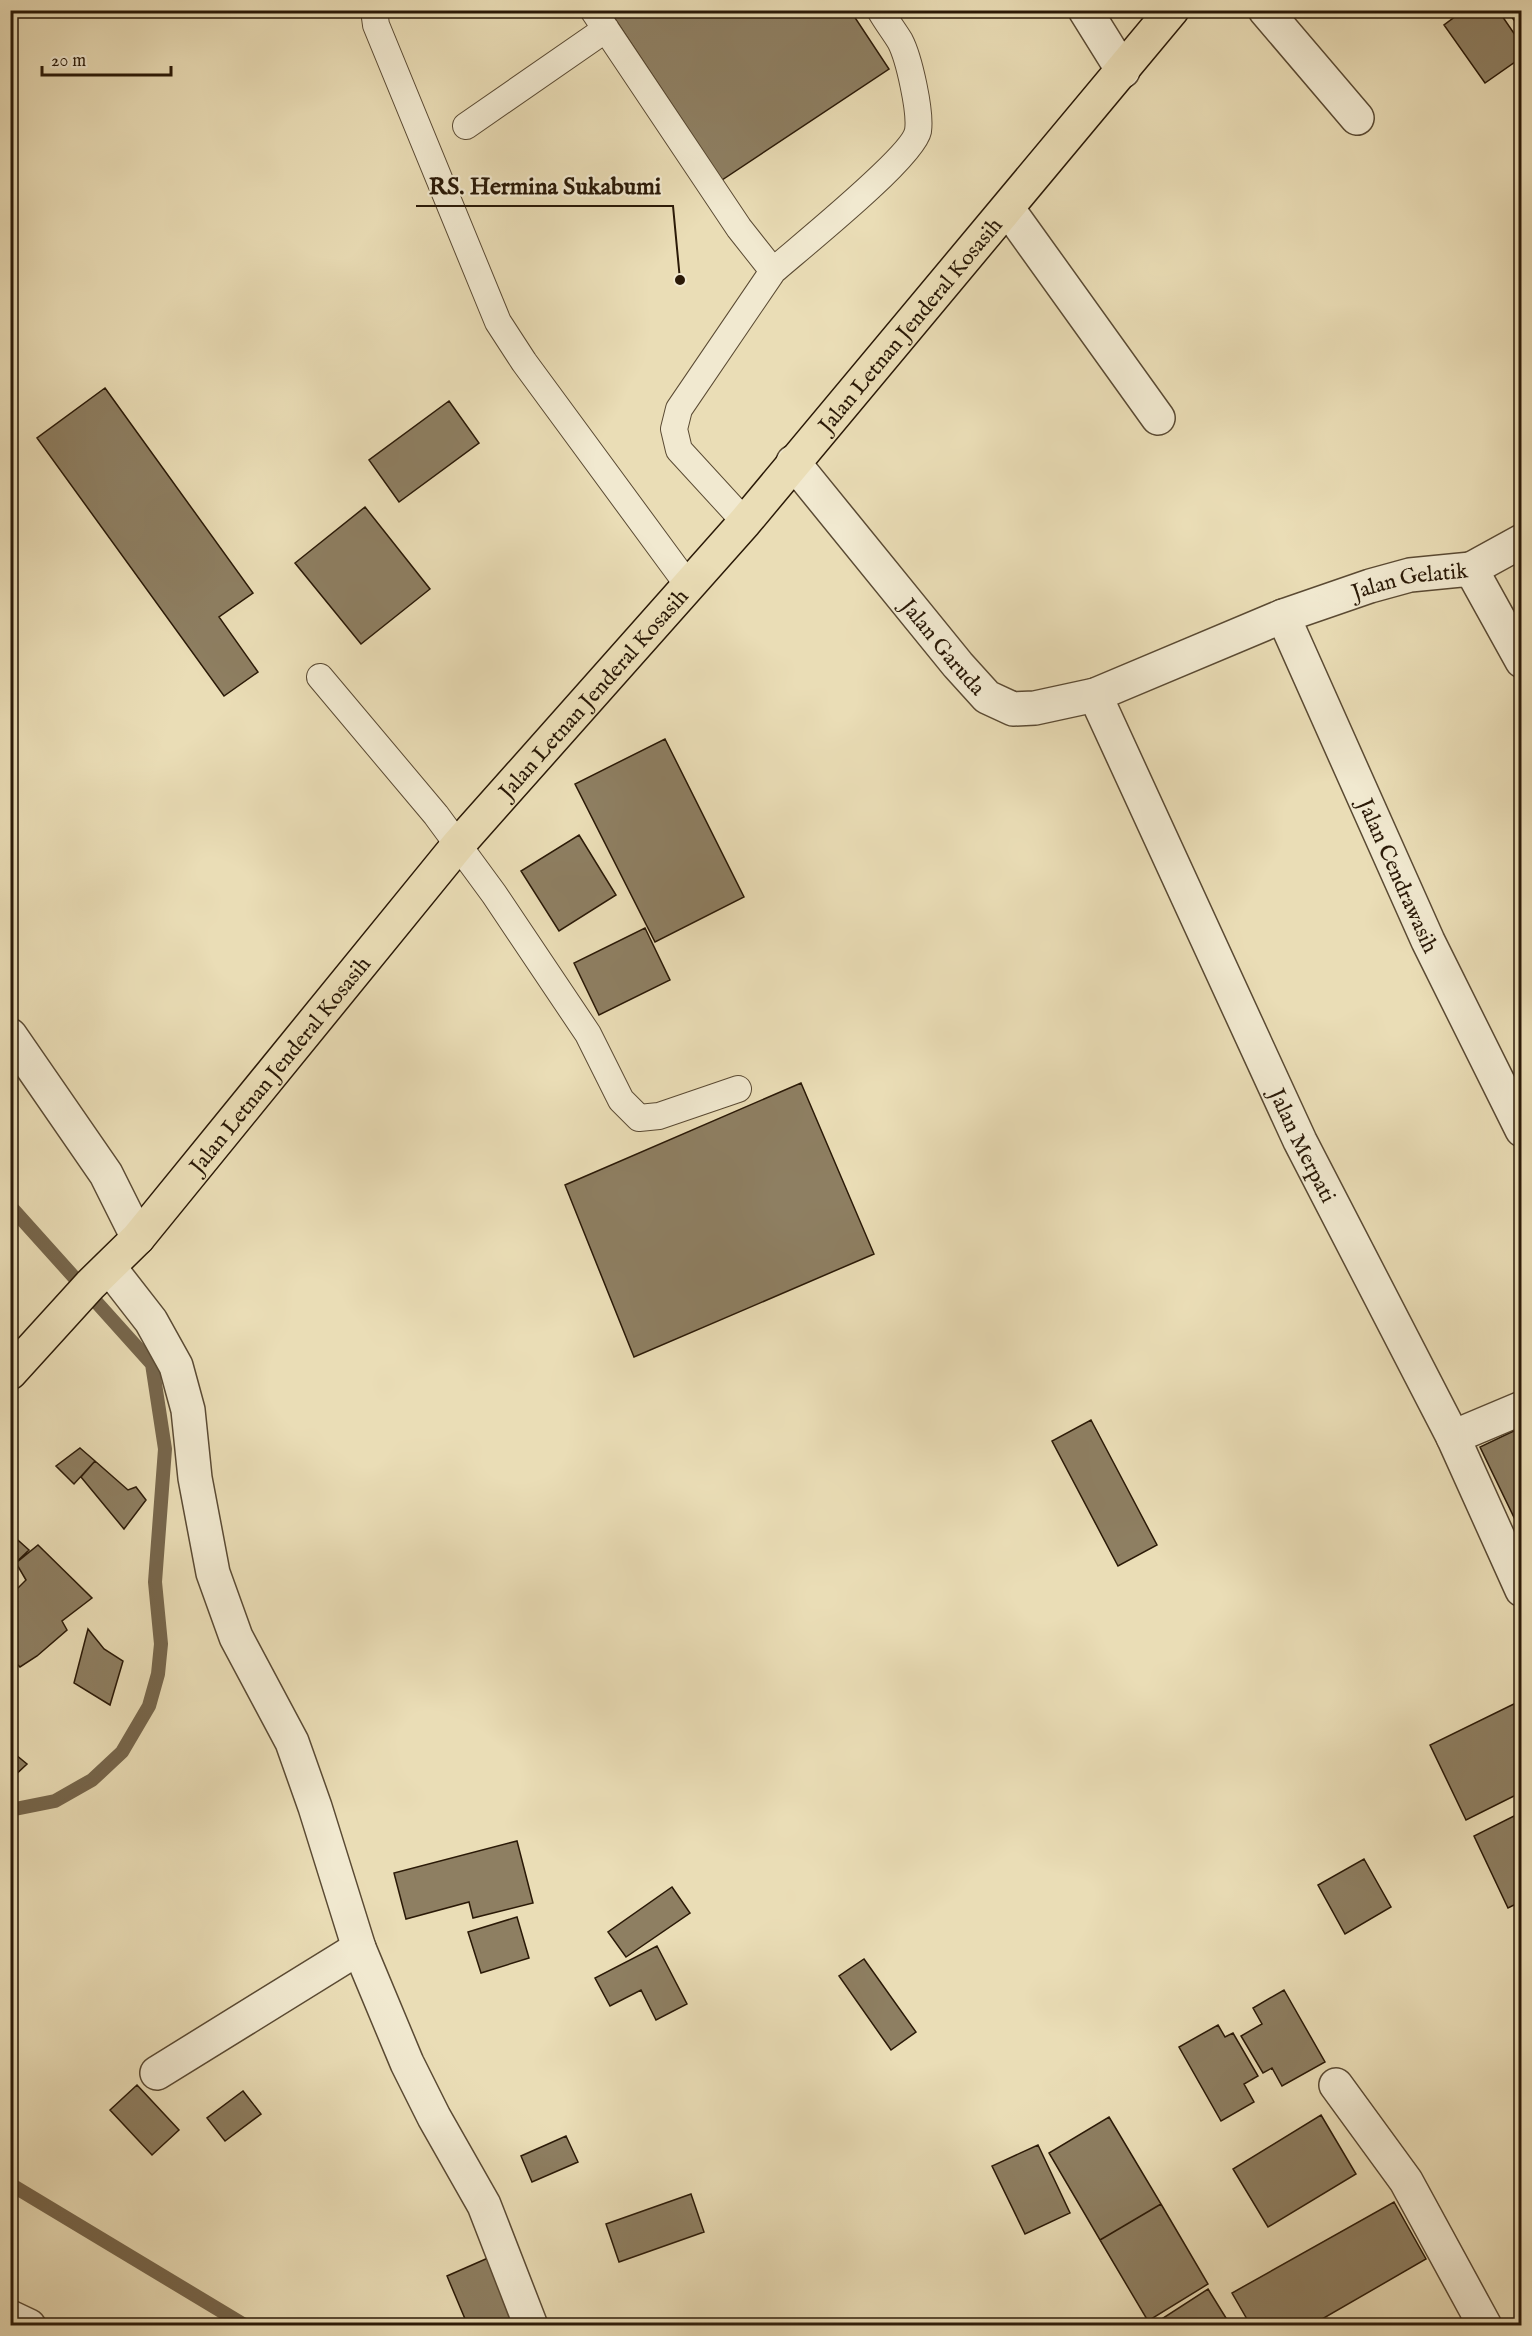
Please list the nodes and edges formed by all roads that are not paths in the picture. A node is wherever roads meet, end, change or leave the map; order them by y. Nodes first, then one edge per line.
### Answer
1 (374, 10) edge
2 (880, 10) edge
3 (1085, 10) edge
4 (1172, 10) edge
5 (1265, 10) edge
6 (599, 20) edge
7 (1122, 71) junction
8 (1357, 118) dead end
9 (466, 126) dead end
10 (1008, 209) junction
11 (773, 271) junction
12 (1158, 418) dead end
13 (793, 462) junction
14 (745, 522) junction
15 (1521, 541) edge
16 (1471, 569) junction
17 (688, 585) junction
18 (1283, 616) junction
19 (1521, 661) edge
20 (320, 677) dead end
21 (1095, 695) junction
22 (458, 845) junction
23 (10, 1035) edge
24 (738, 1089) dead end
25 (1521, 1130) edge
26 (138, 1238) junction
27 (99, 1276) junction
28 (10, 1373) edge
29 (1521, 1408) edge
30 (1453, 1437) junction
31 (1521, 1590) edge
32 (359, 1948) junction
33 (158, 2073) dead end
34 (1336, 2085) dead end
35 (10, 2318) edge
36 (29, 2325) edge
37 (531, 2325) edge
38 (1485, 2325) edge

1 - 17 lane
2 - 11 lane
3 - 7 street
4 - 7 highway, Jalan Letnan Jenderal Kosasih
5 - 8 street
6 - 9 lane
6 - 11 lane
7 - 10 highway, Jalan Letnan Jenderal Kosasih
10 - 12 street
10 - 13 highway, Jalan Letnan Jenderal Kosasih
11 - 14 lane
13 - 14 highway, Jalan Letnan Jenderal Kosasih
13 - 21 street, Jalan Garuda
14 - 17 highway, Jalan Letnan Jenderal Kosasih
15 - 16 street
16 - 18 street, Jalan Gelatik
16 - 19 street, Jalan Gelatik
17 - 22 highway, Jalan Letnan Jenderal Kosasih
18 - 21 street, Jalan Garuda
18 - 25 street, Jalan Cendrawasih
20 - 22 lane
21 - 30 street, Jalan Merpati
22 - 24 lane
22 - 26 highway, Jalan Letnan Jenderal Kosasih
23 - 26 street
26 - 27 highway, Jalan Letnan Jenderal Kosasih
27 - 28 highway, Jalan Letnan Jenderal Kosasih
27 - 32 street
29 - 30 street
30 - 31 street, Jalan Merpati
32 - 33 street
32 - 37 street
34 - 38 street
35 - 36 street

